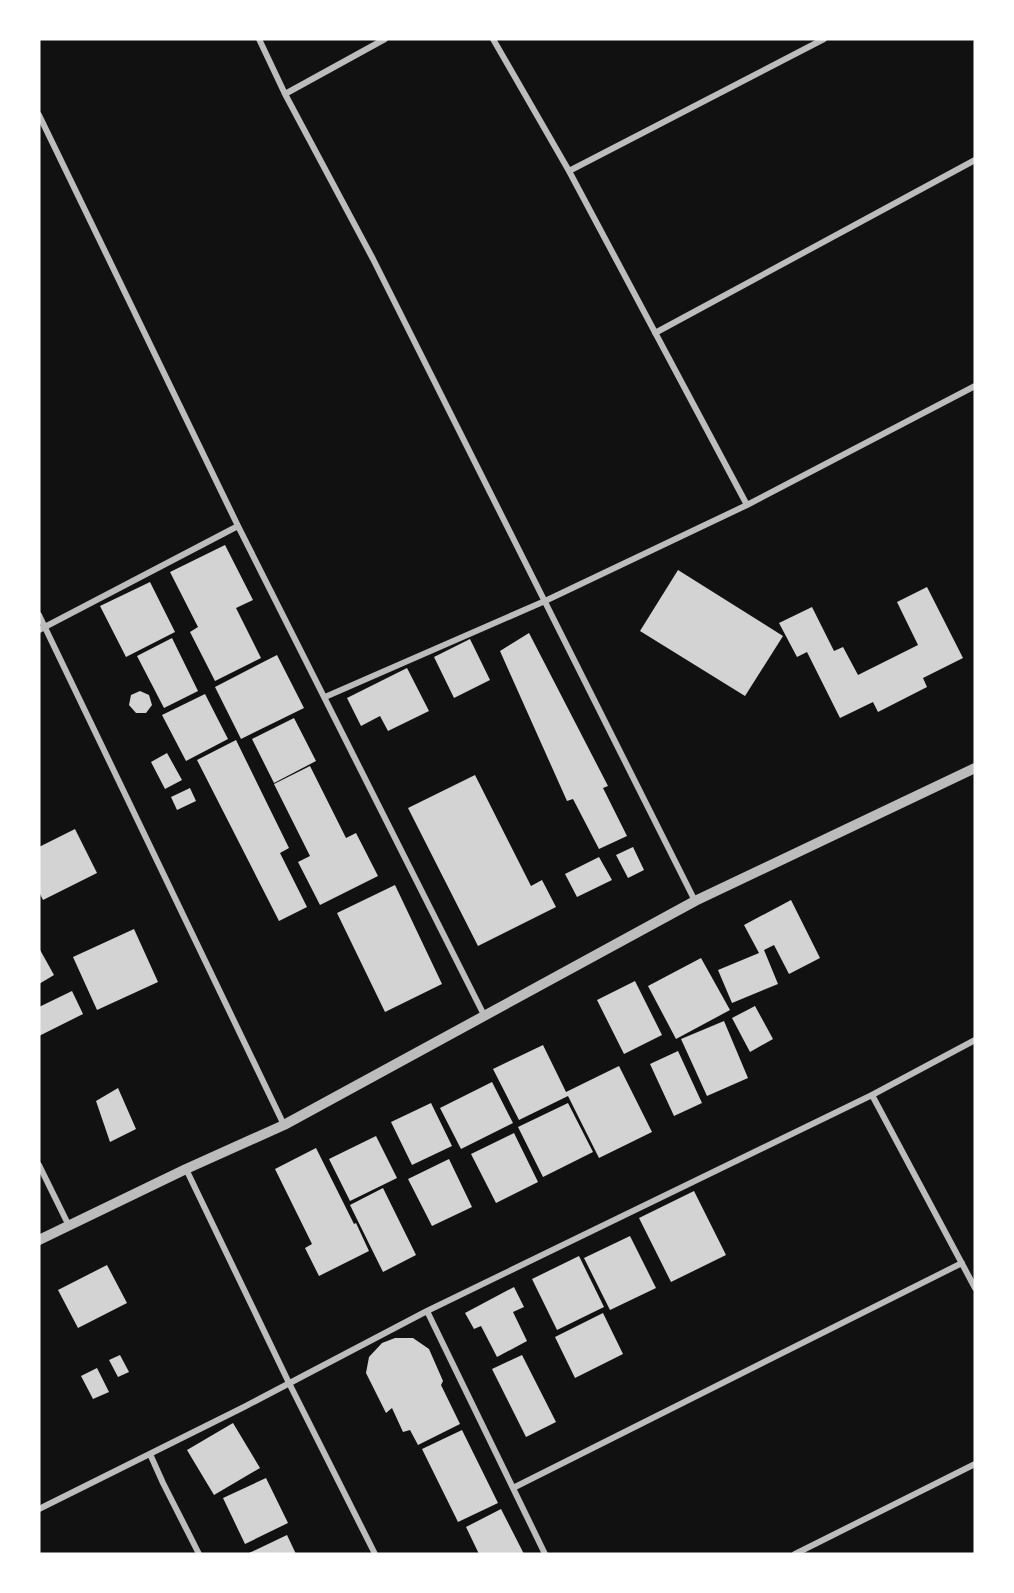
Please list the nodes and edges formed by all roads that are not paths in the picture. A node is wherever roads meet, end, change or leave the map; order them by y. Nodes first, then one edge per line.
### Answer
1 (259, 39) edge
2 (385, 39) edge
3 (493, 39) edge
4 (825, 39) edge
5 (285, 94) junction
6 (39, 115) edge
7 (975, 160) edge
8 (569, 171) junction
9 (655, 333) junction
10 (975, 386) edge
11 (747, 505) junction
12 (238, 526) junction
13 (545, 601) junction
14 (39, 615) edge
15 (42, 628) edge
16 (325, 697) junction
17 (975, 768) edge
18 (695, 901) junction
19 (484, 1015) junction
20 (975, 1040) edge
21 (872, 1095) junction
22 (284, 1125) junction
23 (39, 1165) edge
24 (186, 1169) junction
25 (69, 1226) junction
26 (39, 1240) edge
27 (962, 1263) junction
28 (975, 1288) edge
29 (427, 1311) junction
30 (290, 1383) junction
31 (150, 1454) junction
32 (975, 1464) edge
33 (513, 1488) junction
34 (39, 1509) edge
35 (199, 1554) edge
36 (375, 1554) edge
37 (545, 1554) edge
38 (795, 1554) edge

1 - 5 street
2 - 5 street
3 - 8 street
4 - 8 street
5 - 13 street
6 - 12 street
7 - 9 street
8 - 9 street
9 - 11 street
10 - 11 street
11 - 13 street
12 - 15 street
12 - 16 street
13 - 16 street
13 - 18 street
14 - 15 street
15 - 22 street
16 - 19 street
17 - 18 street
18 - 19 street
19 - 22 street
20 - 21 street
21 - 27 street
21 - 29 street
22 - 24 street
23 - 25 street
24 - 25 street
24 - 30 street
25 - 26 street
27 - 28 street
27 - 33 street
29 - 30 street
29 - 33 street
30 - 31 street
30 - 36 street
31 - 34 street
31 - 35 street
32 - 38 street
33 - 37 street

